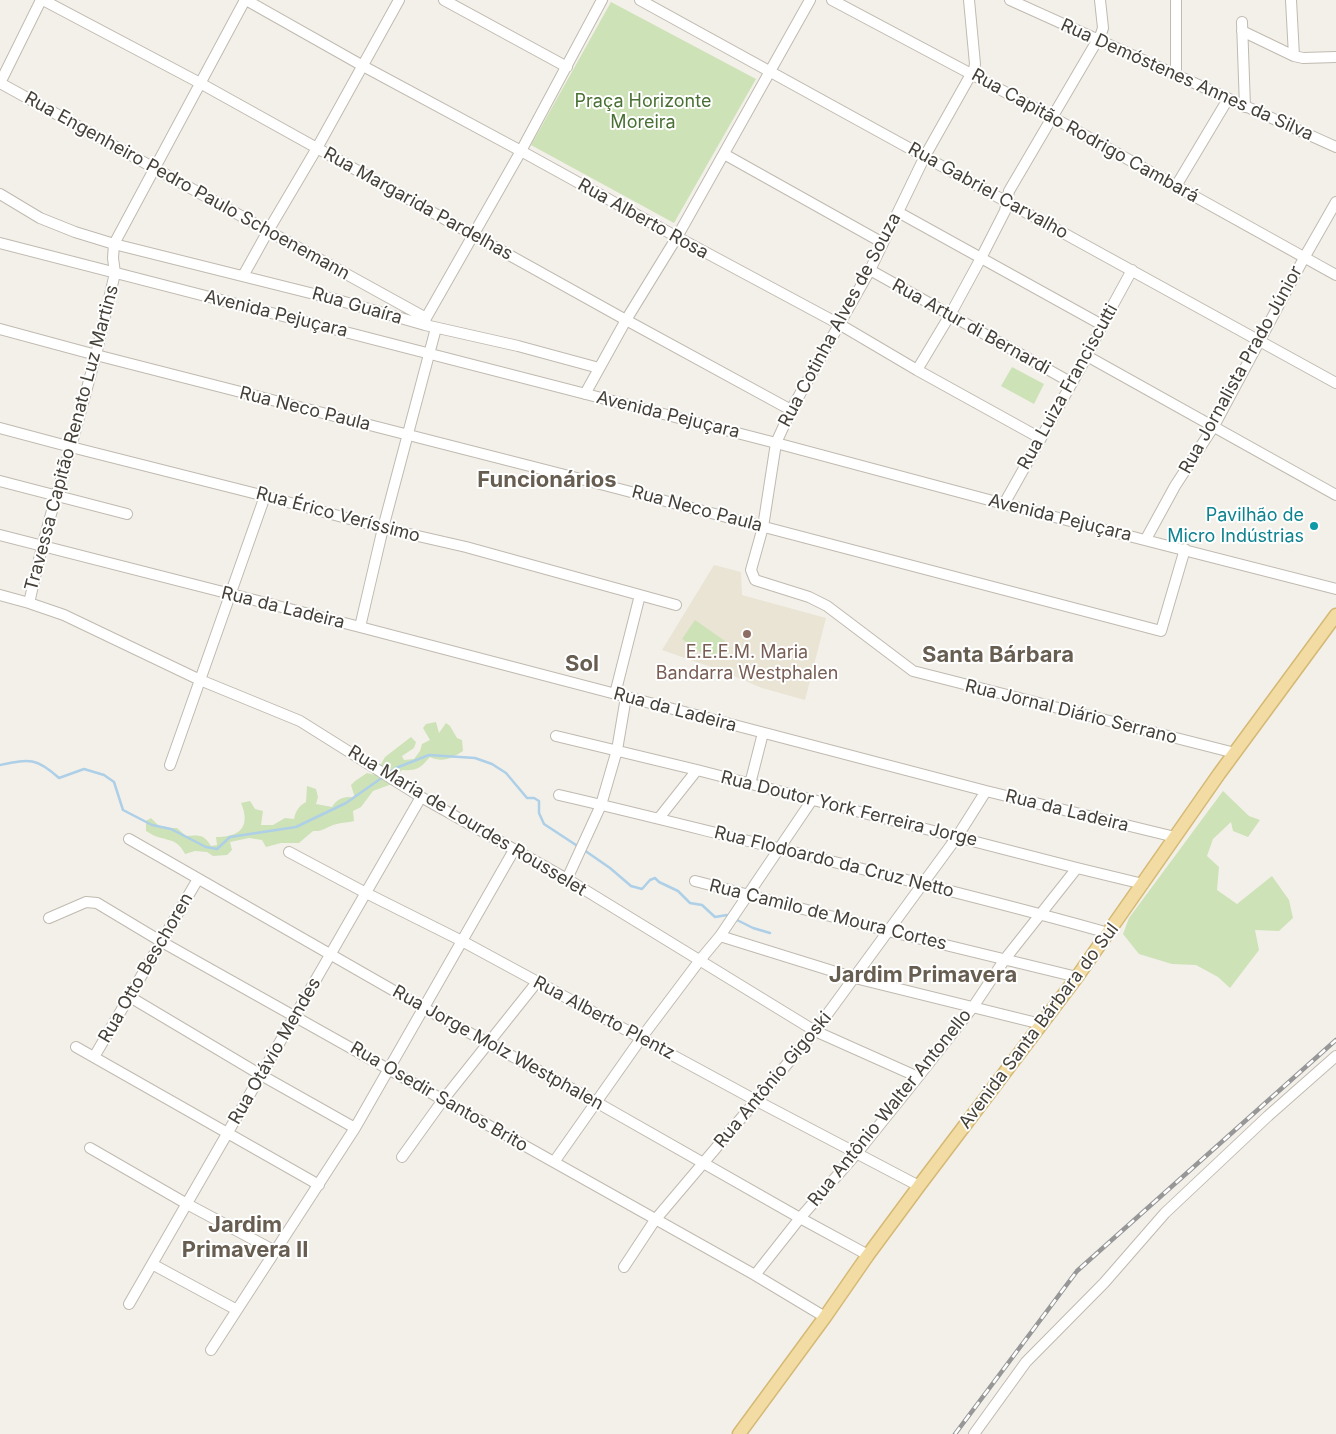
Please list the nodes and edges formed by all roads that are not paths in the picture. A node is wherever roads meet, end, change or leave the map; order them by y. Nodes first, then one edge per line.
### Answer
1 (42, 0) edge
2 (246, 0) edge
3 (399, 0) edge
4 (444, 0) edge
5 (602, 0) edge
6 (640, 0) edge
7 (810, 0) edge
8 (832, 0) edge
9 (969, 0) edge
10 (1010, 0) edge
11 (1100, 0) edge
12 (1176, 0) edge
13 (1291, 0) edge
14 (1098, 39) junction
15 (1294, 56) junction
16 (1336, 57) edge
17 (363, 66) junction
18 (567, 67) junction
19 (770, 71) junction
20 (972, 74) junction
21 (1176, 75) junction
22 (0, 83) edge
23 (200, 83) junction
24 (1228, 99) junction
25 (1246, 107) junction
26 (1052, 117) junction
27 (1336, 147) edge
28 (317, 148) junction
29 (521, 151) junction
30 (724, 154) junction
31 (924, 156) junction
32 (155, 168) junction
33 (1176, 186) junction
34 (0, 194) edge
35 (1007, 201) junction
36 (1336, 202) edge
37 (898, 212) junction
38 (268, 231) junction
39 (474, 235) junction
40 (676, 238) junction
41 (0, 243) edge
42 (883, 243) junction
43 (114, 244) junction
44 (982, 258) junction
45 (1304, 258) junction
46 (870, 270) junction
47 (1132, 270) junction
48 (115, 273) junction
49 (1336, 275) edge
50 (243, 276) junction
51 (950, 314) junction
52 (626, 320) junction
53 (425, 322) junction
54 (839, 324) junction
55 (1102, 325) junction
56 (436, 328) junction
57 (0, 329) edge
58 (1259, 341) junction
59 (429, 354) junction
60 (96, 355) junction
61 (1087, 356) junction
62 (599, 368) junction
63 (917, 370) junction
64 (1072, 383) junction
65 (1336, 383) edge
66 (585, 394) junction
67 (791, 410) junction
68 (1214, 426) junction
69 (0, 428) edge
70 (408, 435) junction
71 (1040, 438) junction
72 (776, 443) junction
73 (71, 447) junction
74 (0, 481) edge
75 (1336, 495) edge
76 (56, 496) junction
77 (265, 496) junction
78 (1004, 504) junction
79 (127, 514) dead end
80 (762, 526) junction
81 (383, 528) junction
82 (0, 535) edge
83 (1146, 540) junction
84 (42, 546) junction
85 (1185, 550) junction
86 (755, 580) joint
87 (1336, 589) edge
88 (0, 595) edge
89 (230, 595) junction
90 (640, 595) junction
91 (29, 603) junction
92 (676, 605) dead end
93 (1336, 615) edge
94 (360, 627) junction
95 (200, 680) junction
96 (621, 695) junction
97 (763, 733) junction
98 (556, 736) dead end
99 (616, 750) junction
100 (1234, 753) junction
101 (170, 766) dead end
102 (697, 770) junction
103 (750, 784) junction
104 (986, 791) junction
105 (559, 795) dead end
106 (421, 797) junction
107 (812, 800) junction
108 (601, 805) junction
109 (659, 818) junction
110 (957, 837) junction
111 (1175, 837) junction
112 (129, 839) dead end
113 (780, 849) junction
114 (514, 850) junction
115 (289, 852) dead end
116 (1077, 868) junction
117 (198, 879) junction
118 (566, 879) junction
119 (695, 881) dead end
120 (923, 883) junction
121 (1143, 884) junction
122 (366, 893) junction
123 (747, 895) junction
124 (1040, 914) junction
125 (49, 918) dead end
126 (888, 931) junction
127 (1108, 933) junction
128 (720, 936) junction
129 (462, 941) junction
130 (162, 942) junction
131 (331, 954) junction
132 (1006, 959) junction
133 (700, 960) junction
134 (1077, 977) junction
135 (855, 978) junction
136 (536, 982) junction
137 (130, 997) junction
138 (972, 1007) junction
139 (424, 1008) junction
140 (295, 1016) junction
141 (1041, 1024) junction
142 (815, 1031) junction
143 (642, 1037) junction
144 (489, 1043) junction
145 (76, 1047) dead end
146 (1336, 1056) edge
147 (94, 1057) junction
148 (389, 1069) junction
149 (261, 1075) junction
150 (918, 1077) junction
151 (443, 1100) junction
152 (757, 1101) junction
153 (596, 1102) junction
154 (355, 1128) junction
155 (227, 1133) junction
156 (90, 1148) dead end
157 (857, 1153) junction
158 (402, 1157) dead end
159 (554, 1162) junction
160 (704, 1163) junction
161 (319, 1185) junction
162 (919, 1186) junction
163 (187, 1204) junction
164 (800, 1218) junction
165 (655, 1220) junction
166 (275, 1251) junction
167 (868, 1255) junction
168 (152, 1264) junction
169 (624, 1267) dead end
170 (754, 1275) junction
171 (129, 1304) dead end
172 (237, 1310) junction
173 (825, 1317) junction
174 (211, 1350) dead end
175 (739, 1434) edge
176 (974, 1434) edge

1 - 22 street
1 - 23 street, Rua Margarida Pardelhas
2 - 17 street, Rua Alberto Rosa
2 - 23 street
3 - 17 street
4 - 18 street
5 - 18 street
6 - 19 street, Rua Gabriel Carvalho
7 - 19 street
8 - 20 street, Rua Capitão Rodrigo Cambará
9 - 20 street
10 - 14 street, Rua Demóstenes Annes da Silva
11 - 14 street
12 - 21 street
13 - 15 street
14 - 21 street, Rua Demóstenes Annes da Silva
14 - 26 street
15 - 16 street
15 - 25 street
17 - 28 street
17 - 29 street, Rua Alberto Rosa
18 - 29 street
19 - 30 street
19 - 31 street, Rua Gabriel Carvalho
20 - 26 street, Rua Capitão Rodrigo Cambará
20 - 31 street, Rua Cotinha Alves de Souza
21 - 24 street, Rua Demóstenes Annes da Silva
22 - 32 street, Rua Engenheiro Pedro Paulo Schoenemann
23 - 28 street, Rua Margarida Pardelhas
23 - 32 street
24 - 25 street, Rua Demóstenes Annes da Silva
24 - 33 street
25 - 27 street, Rua Demóstenes Annes da Silva
26 - 33 street, Rua Capitão Rodrigo Cambará
26 - 35 street
28 - 38 street
28 - 39 street, Rua Margarida Pardelhas
29 - 39 street
29 - 40 street, Rua Alberto Rosa
30 - 40 street
30 - 42 street
31 - 35 street, Rua Gabriel Carvalho
31 - 37 street, Rua Cotinha Alves de Souza
32 - 38 street, Rua Engenheiro Pedro Paulo Schoenemann
32 - 43 street
33 - 45 street, Rua Capitão Rodrigo Cambará
34 - 43 street, Rua Guaíra
35 - 44 street
35 - 47 street, Rua Gabriel Carvalho
36 - 45 street, Rua Jornalista Prado Júnior
37 - 42 street, Rua Cotinha Alves de Souza
37 - 44 street
38 - 50 street
38 - 53 street, Rua Engenheiro Pedro Paulo Schoenemann
39 - 52 street, Rua Margarida Pardelhas
39 - 53 street
40 - 52 street
40 - 54 street, Rua Alberto Rosa
41 - 48 street, Avenida Pejuçara
42 - 46 street, Rua Cotinha Alves de Souza
43 - 48 street, Travessa Capitão Renato Luz Martins
43 - 50 street, Rua Guaíra
44 - 51 street
44 - 55 street
45 - 49 street, Rua Capitão Rodrigo Cambará
45 - 58 street, Rua Jornalista Prado Júnior
46 - 51 street, Rua Artur di Bernardi
46 - 54 street, Rua Cotinha Alves de Souza
47 - 55 street, Rua Luiza Franciscutti
47 - 58 street, Rua Gabriel Carvalho
48 - 59 street, Avenida Pejuçara
48 - 60 street, Travessa Capitão Renato Luz Martins
50 - 53 street, Rua Guaíra
51 - 63 street
51 - 64 street, Rua Artur di Bernardi
52 - 62 street
52 - 67 street, Rua Margarida Pardelhas
53 - 56 street, Rua Guaíra
54 - 63 street, Rua Alberto Rosa
54 - 67 street, Rua Cotinha Alves de Souza
55 - 61 street, Rua Luiza Franciscutti
56 - 59 street
56 - 62 street, Rua Guaíra
57 - 60 street, Rua Neco Paula
58 - 65 street, Rua Gabriel Carvalho
58 - 68 street, Rua Jornalista Prado Júnior
59 - 66 street, Avenida Pejuçara
59 - 70 street
60 - 70 street, Rua Neco Paula
60 - 73 street, Travessa Capitão Renato Luz Martins
61 - 64 street, Rua Luiza Franciscutti
61 - 68 street
62 - 66 street
63 - 71 street, Rua Alberto Rosa
64 - 71 street, Rua Luiza Franciscutti
66 - 72 street, Avenida Pejuçara
67 - 72 street, Rua Cotinha Alves de Souza
68 - 75 street
68 - 83 street, Rua Jornalista Prado Júnior
69 - 73 street, Rua Érico Veríssimo
70 - 80 street, Rua Neco Paula
70 - 81 street
71 - 78 street, Rua Luiza Franciscutti
72 - 78 street, Avenida Pejuçara
72 - 80 street, Rua Cotinha Alves de Souza
73 - 76 street, Travessa Capitão Renato Luz Martins
73 - 77 street, Rua Érico Veríssimo
74 - 76 street
76 - 79 street
76 - 84 street, Travessa Capitão Renato Luz Martins
77 - 81 street, Rua Érico Veríssimo
77 - 89 street
78 - 83 street, Avenida Pejuçara
80 - 85 street, Rua Neco Paula
80 - 86 street, Rua Cotinha Alves de Souza
81 - 90 street, Rua Érico Veríssimo
81 - 94 street
82 - 84 street, Rua da Ladeira
83 - 85 street, Avenida Pejuçara
84 - 89 street, Rua da Ladeira
84 - 91 street, Travessa Capitão Renato Luz Martins
85 - 87 street, Avenida Pejuçara
86 - 100 street, Rua Jornal Diário Serrano
88 - 91 street, Rua Maria de Lourdes Rousselet
89 - 94 street, Rua da Ladeira
89 - 95 street
90 - 92 street, Rua Érico Veríssimo
90 - 96 street
91 - 95 street, Rua Maria de Lourdes Rousselet
93 - 100 main road, Avenida Santa Bárbara do Sul
94 - 96 street, Rua da Ladeira
95 - 101 street
95 - 106 street, Rua Maria de Lourdes Rousselet
96 - 97 street, Rua da Ladeira
96 - 99 street
97 - 103 street
97 - 104 street, Rua da Ladeira
98 - 99 street, Rua Doutor York Ferreira Jorge
99 - 102 street, Rua Doutor York Ferreira Jorge
99 - 108 street
100 - 111 main road, Avenida Santa Bárbara do Sul
102 - 103 street, Rua Doutor York Ferreira Jorge
102 - 109 street
103 - 107 street, Rua Doutor York Ferreira Jorge
104 - 110 street, Rua Antônio Gigoski
104 - 111 street, Rua da Ladeira
105 - 108 street, Rua Flodoardo da Cruz Netto
106 - 114 street, Rua Maria de Lourdes Rousselet
106 - 122 street, Rua Otávio Mendes
107 - 110 street, Rua Doutor York Ferreira Jorge
107 - 113 street
108 - 109 street, Rua Flodoardo da Cruz Netto
108 - 118 street
109 - 113 street, Rua Flodoardo da Cruz Netto
110 - 116 street, Rua Doutor York Ferreira Jorge
110 - 120 street, Rua Antônio Gigoski
111 - 121 main road, Avenida Santa Bárbara do Sul
112 - 117 street, Rua Jorge Molz Westphalen
113 - 120 street, Rua Flodoardo da Cruz Netto
113 - 123 street
114 - 118 street, Rua Maria de Lourdes Rousselet
114 - 129 street
115 - 122 street, Rua Alberto Plentz
116 - 121 street, Rua Doutor York Ferreira Jorge
116 - 124 street, Rua Antônio Walter Antonello
117 - 130 street, Rua Otto Beschoren
117 - 131 street, Rua Jorge Molz Westphalen
118 - 133 street, Rua Maria de Lourdes Rousselet
119 - 123 street, Rua Camilo de Moura Cortes
120 - 124 street, Rua Flodoardo da Cruz Netto
120 - 126 street, Rua Antônio Gigoski
121 - 127 main road, Avenida Santa Bárbara do Sul
122 - 129 street, Rua Alberto Plentz
122 - 131 street, Rua Otávio Mendes
123 - 126 street, Rua Camilo de Moura Cortes
123 - 128 street
124 - 127 street, Rua Flodoardo da Cruz Netto
124 - 132 street, Rua Antônio Walter Antonello
125 - 130 street, Rua Osedir Santos Brito
126 - 132 street, Rua Camilo de Moura Cortes
126 - 135 street, Rua Antônio Gigoski
127 - 134 main road, Avenida Santa Bárbara do Sul
128 - 133 street
128 - 135 street
129 - 136 street, Rua Alberto Plentz
129 - 139 street
130 - 137 street, Rua Otto Beschoren
130 - 140 street, Rua Osedir Santos Brito
131 - 139 street, Rua Jorge Molz Westphalen
131 - 140 street, Rua Otávio Mendes
132 - 134 street, Rua Camilo de Moura Cortes
132 - 138 street, Rua Antônio Walter Antonello
133 - 142 street, Rua Maria de Lourdes Rousselet
133 - 143 street
134 - 141 main road, Avenida Santa Bárbara do Sul
135 - 138 street
135 - 142 street, Rua Antônio Gigoski
136 - 143 street, Rua Alberto Plentz
136 - 144 street
137 - 147 street, Rua Otto Beschoren
137 - 149 street
138 - 141 street
138 - 150 street, Rua Antônio Walter Antonello
139 - 144 street, Rua Jorge Molz Westphalen
139 - 148 street
140 - 148 street, Rua Osedir Santos Brito
140 - 149 street, Rua Otávio Mendes
141 - 162 main road, Avenida Santa Bárbara do Sul
142 - 150 street, Rua Maria de Lourdes Rousselet
142 - 152 street, Rua Antônio Gigoski
143 - 152 street, Rua Alberto Plentz
143 - 153 street
144 - 151 street
144 - 153 street, Rua Jorge Molz Westphalen
145 - 147 street
146 - 176 street
147 - 155 street
148 - 151 street, Rua Osedir Santos Brito
148 - 154 street
149 - 154 street
149 - 155 street, Rua Otávio Mendes
150 - 157 street, Rua Antônio Walter Antonello
151 - 158 street
151 - 159 street, Rua Osedir Santos Brito
152 - 157 street, Rua Alberto Plentz
152 - 160 street, Rua Antônio Gigoski
153 - 159 street
153 - 160 street, Rua Jorge Molz Westphalen
154 - 161 street
155 - 161 street
155 - 163 street, Rua Otávio Mendes
156 - 163 street
157 - 162 street, Rua Alberto Plentz
157 - 164 street, Rua Antônio Walter Antonello
159 - 165 street, Rua Osedir Santos Brito
160 - 164 street, Rua Jorge Molz Westphalen
160 - 165 street, Rua Antônio Gigoski
161 - 166 street
162 - 167 main road, Avenida Santa Bárbara do Sul
163 - 166 street
163 - 168 street, Rua Otávio Mendes
164 - 167 street, Rua Jorge Molz Westphalen
164 - 170 street, Rua Antônio Walter Antonello
165 - 169 street, Rua Antônio Gigoski
165 - 170 street, Rua Osedir Santos Brito
166 - 172 street
167 - 173 main road, Avenida Santa Bárbara do Sul
168 - 171 street, Rua Otávio Mendes
168 - 172 street
170 - 173 street, Rua Osedir Santos Brito
172 - 174 street
173 - 175 main road, Avenida Santa Bárbara do Sul

